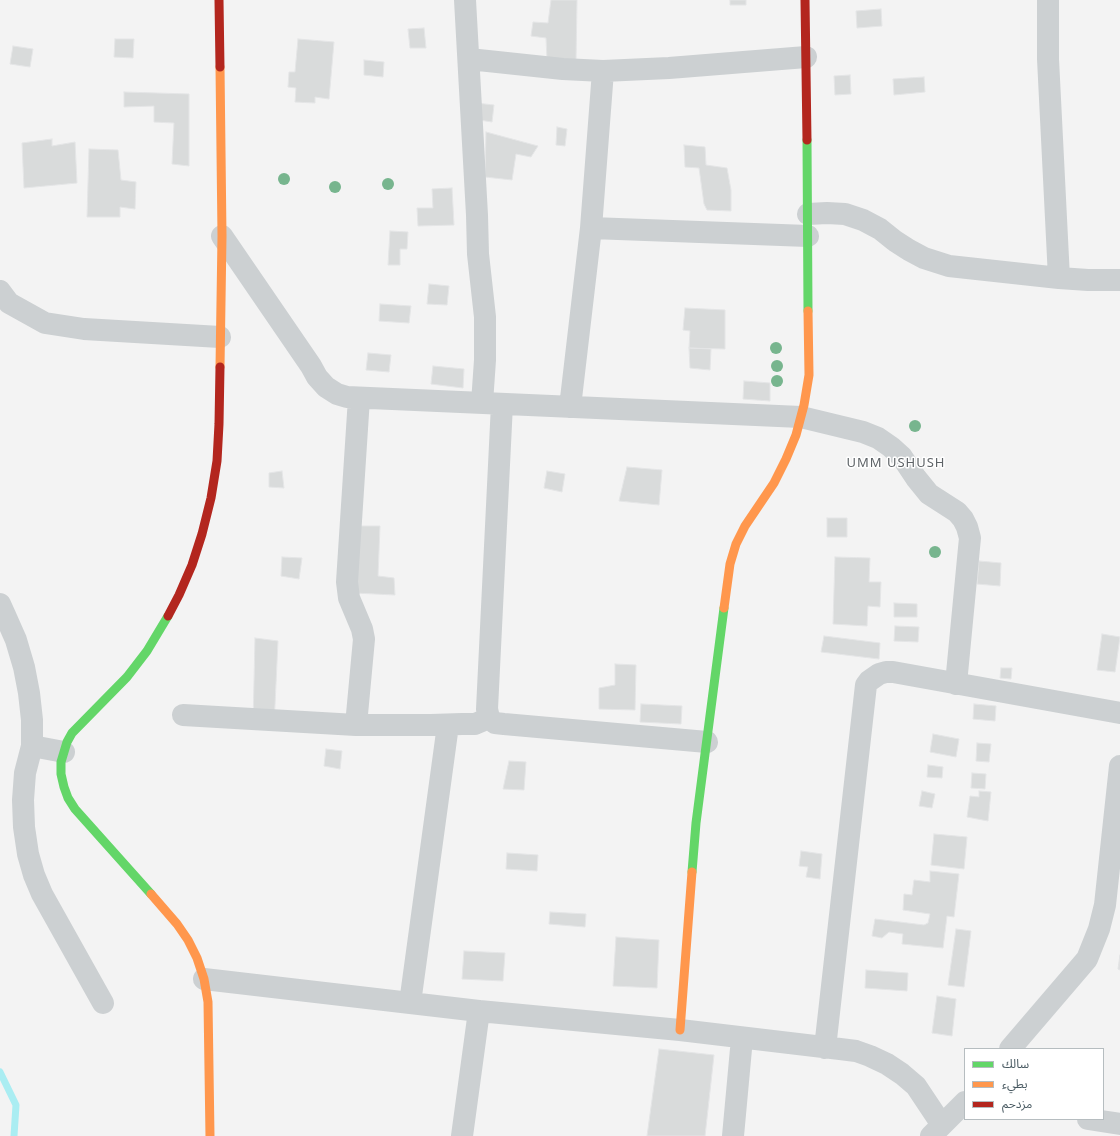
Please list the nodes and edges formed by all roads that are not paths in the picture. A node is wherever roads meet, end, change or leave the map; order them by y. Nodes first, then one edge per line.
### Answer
1 (219, 0) edge
2 (466, 0) edge
3 (805, 0) edge
4 (1048, 0) edge
5 (806, 57) junction
6 (469, 59) junction
7 (603, 71) junction
8 (808, 214) junction
9 (591, 228) junction
10 (222, 236) junction
11 (808, 236) junction
12 (1059, 278) junction
13 (1120, 280) edge
14 (0, 291) edge
15 (220, 337) junction
16 (359, 398) junction
17 (492, 403) junction
18 (570, 407) junction
19 (801, 417) junction
20 (0, 604) edge
21 (956, 684) junction
22 (1120, 714) edge
23 (183, 715) dead end
24 (489, 718) junction
25 (356, 725) junction
26 (448, 725) junction
27 (707, 742) junction
28 (32, 746) junction
29 (64, 752) junction
30 (1120, 766) edge
31 (204, 979) junction
32 (103, 1003) dead end
33 (410, 1003) junction
34 (479, 1011) junction
35 (680, 1030) junction
36 (742, 1038) junction
37 (825, 1048) junction
38 (1011, 1048) edge
39 (964, 1103) edge
40 (1094, 1120) edge
41 (1120, 1124) edge
42 (936, 1130) edge
43 (210, 1136) edge
44 (462, 1136) edge
45 (733, 1136) edge

1 - 10 street
2 - 6 street
3 - 5 street
4 - 12 street
5 - 7 street
5 - 8 street
6 - 7 street
6 - 17 street
7 - 9 street
8 - 11 street
8 - 12 street
9 - 11 street
9 - 18 street
10 - 15 street
10 - 16 street
11 - 19 street
12 - 13 street
14 - 15 street
15 - 29 street
16 - 17 street
16 - 25 street
17 - 18 street
17 - 24 street
18 - 19 street
19 - 21 street
19 - 27 street
20 - 28 street
21 - 22 street
21 - 37 street
23 - 25 street
24 - 26 street
24 - 27 street
25 - 26 street
26 - 33 street
27 - 35 street
28 - 29 street
28 - 32 street
29 - 31 street
30 - 38 street
31 - 33 street
31 - 43 street
33 - 34 street
34 - 35 street
34 - 44 street
35 - 36 street
36 - 37 street
36 - 45 street
37 - 42 street
39 - 42 street
40 - 41 street

